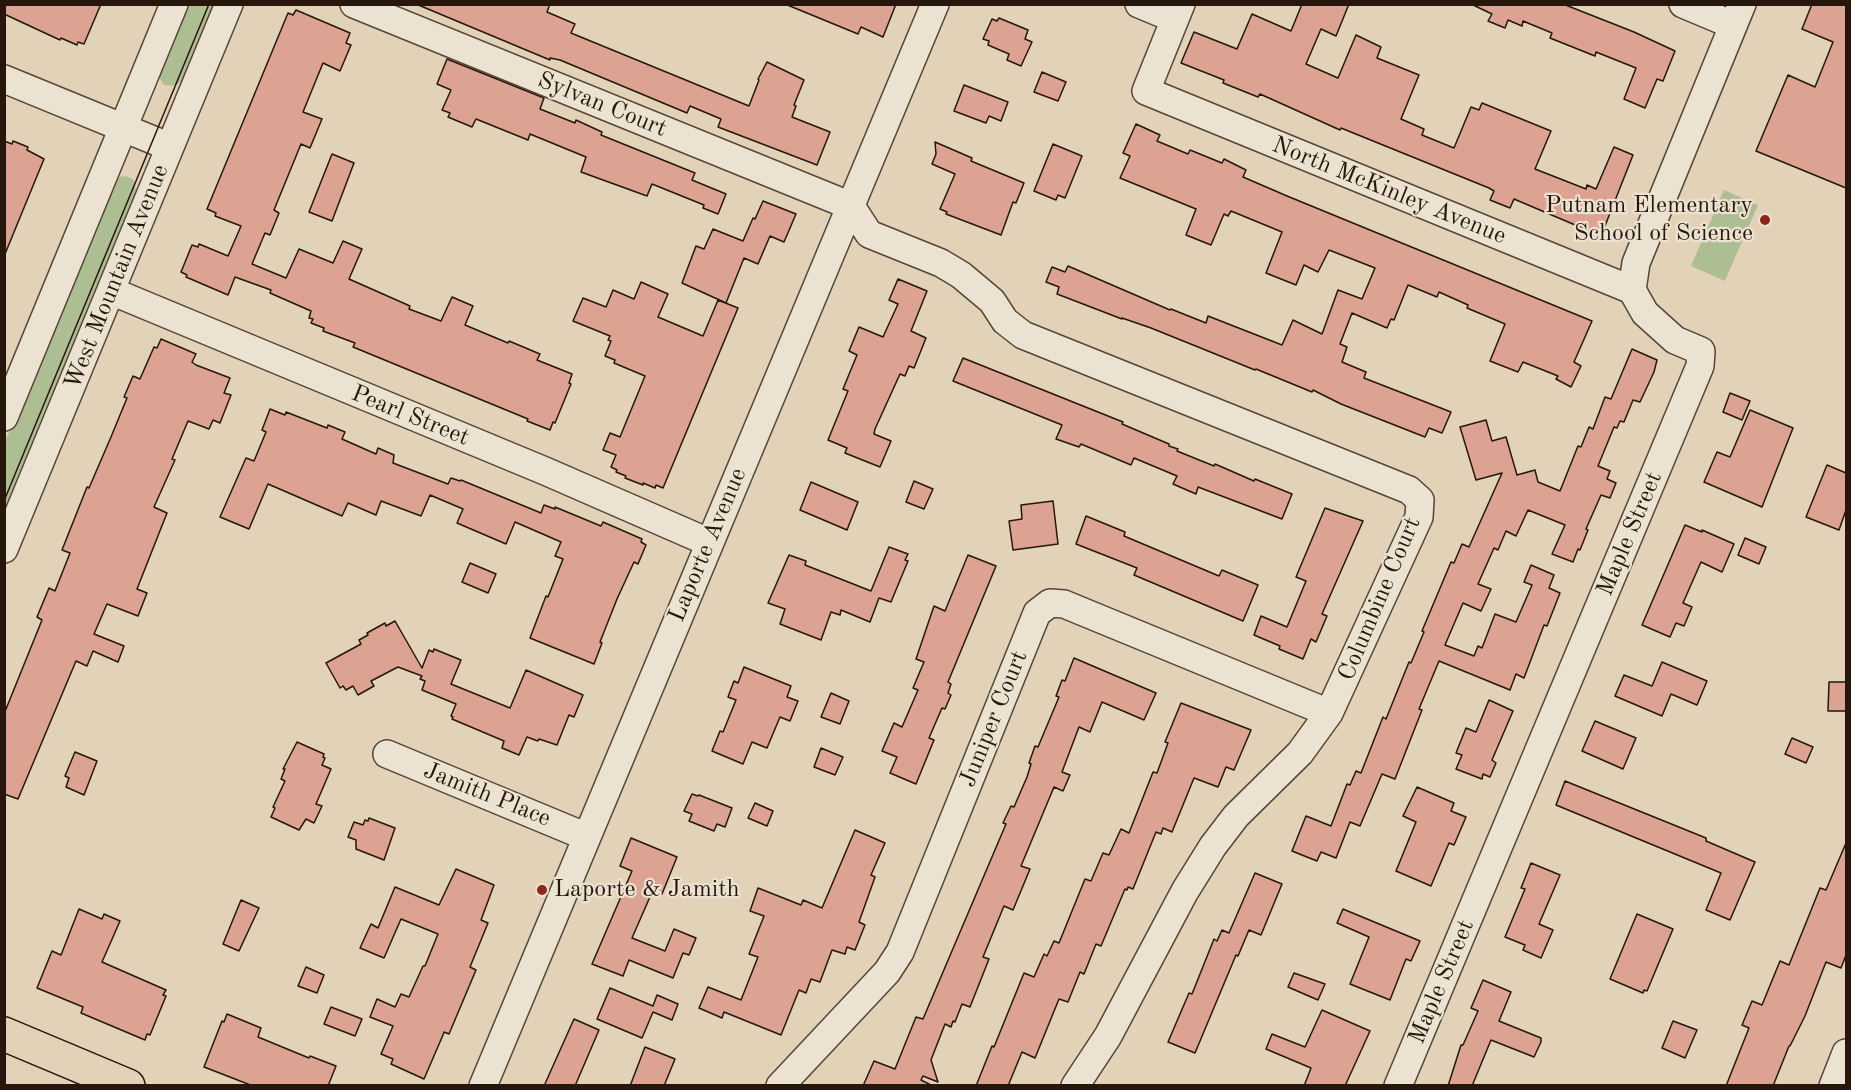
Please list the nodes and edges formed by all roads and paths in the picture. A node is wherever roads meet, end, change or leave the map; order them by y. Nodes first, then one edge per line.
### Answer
1 (174, 4) edge
2 (229, 4) edge
3 (354, 4) edge
4 (935, 4) edge
5 (1139, 4) edge
6 (1683, 4) edge
7 (1178, 12) edge
8 (1738, 15) edge
9 (4, 79) edge
10 (123, 128) junction
11 (170, 147) junction
12 (851, 206) junction
13 (1632, 290) junction
14 (111, 291) junction
15 (4, 417) edge
16 (708, 542) junction
17 (4, 549) edge
18 (1329, 713) junction
19 (387, 754) dead end
20 (587, 837) junction
21 (4, 1034) edge
22 (1846, 1053) edge
23 (128, 1086) edge
24 (483, 1086) edge
25 (780, 1086) edge
26 (1075, 1086) edge
27 (1398, 1086) edge
28 (1833, 1086) edge

1 - 10 street
2 - 11 street, West Mountain Avenue
3 - 12 street, Sylvan Court
4 - 12 street, Laporte Avenue
5 - 7 street
6 - 8 street
7 - 13 street, North McKinley Avenue
8 - 13 street
9 - 10 street
10 - 11 street
10 - 15 street
11 - 14 street, West Mountain Avenue
12 - 16 street, Laporte Avenue
12 - 18 street, Columbine Court
13 - 27 street, Maple Street
14 - 16 street, Pearl Street
14 - 17 street, West Mountain Avenue
16 - 20 street, Laporte Avenue
18 - 25 street, Juniper Court
18 - 26 street, Columbine Court
19 - 20 street, Jamith Place
20 - 24 street, Laporte Avenue
21 - 23 main road
22 - 28 street

